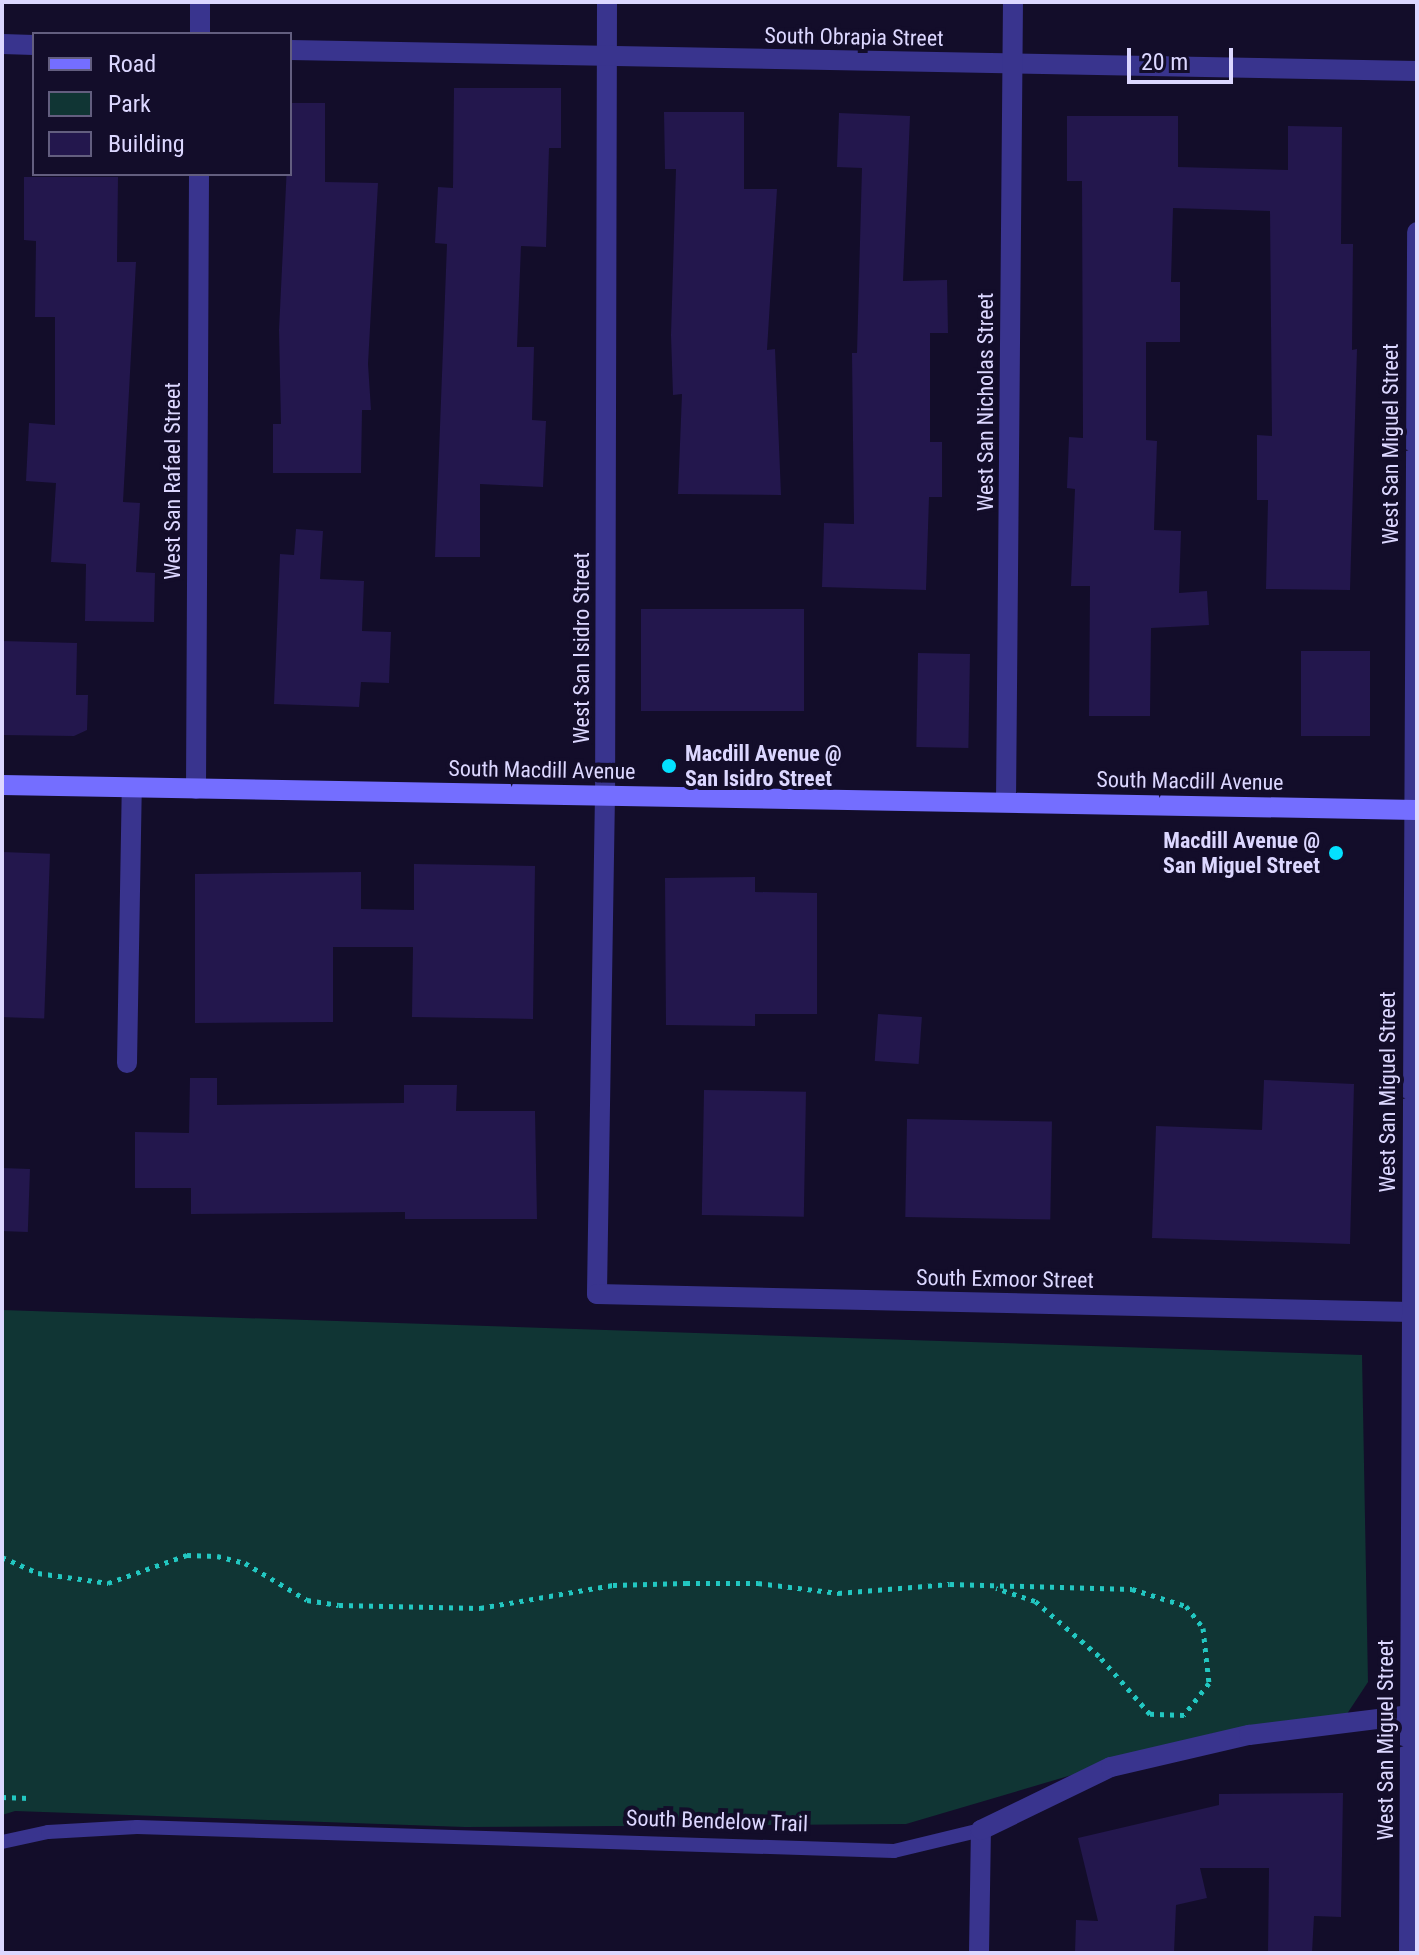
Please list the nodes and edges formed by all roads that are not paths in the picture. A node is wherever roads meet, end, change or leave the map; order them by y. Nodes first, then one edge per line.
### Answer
1 (200, 2) edge
2 (607, 2) edge
3 (1013, 2) edge
4 (200, 32) edge
5 (2, 44) edge
6 (32, 45) edge
7 (292, 50) edge
8 (607, 56) junction
9 (1012, 64) junction
10 (1417, 71) edge
11 (199, 176) edge
12 (1417, 232) edge
13 (2, 785) edge
14 (132, 788) junction
15 (196, 789) junction
16 (605, 794) junction
17 (1006, 802) junction
18 (1415, 810) edge
19 (127, 1063) dead end
20 (597, 1294) joint
21 (1412, 1312) junction
22 (1414, 1714) edge
23 (981, 1830) junction
24 (2, 1842) edge
25 (979, 1953) edge
26 (1409, 1953) edge

1 - 4 street
2 - 8 street, West San Isidro Street
3 - 9 street, West San Nicholas Street
5 - 6 street
7 - 8 street, South Obrapia Street
8 - 9 street, South Obrapia Street
8 - 16 street, West San Isidro Street
9 - 10 street, South Obrapia Street
9 - 17 street, West San Nicholas Street
11 - 15 street, West San Rafael Street
12 - 18 street, West San Miguel Street
13 - 14 street, South Macdill Avenue
14 - 15 street, South Macdill Avenue
14 - 19 street
15 - 16 street, South Macdill Avenue
16 - 17 street, South Macdill Avenue
16 - 20 street, West San Isidro Street
17 - 18 street, South Macdill Avenue
18 - 21 street, West San Miguel Street
20 - 21 street, South Exmoor Street
21 - 22 street, West San Miguel Street
22 - 23 street, South Bendelow Trail
22 - 26 street, West San Miguel Street
23 - 24 lane, South Bendelow Trail
23 - 25 street

